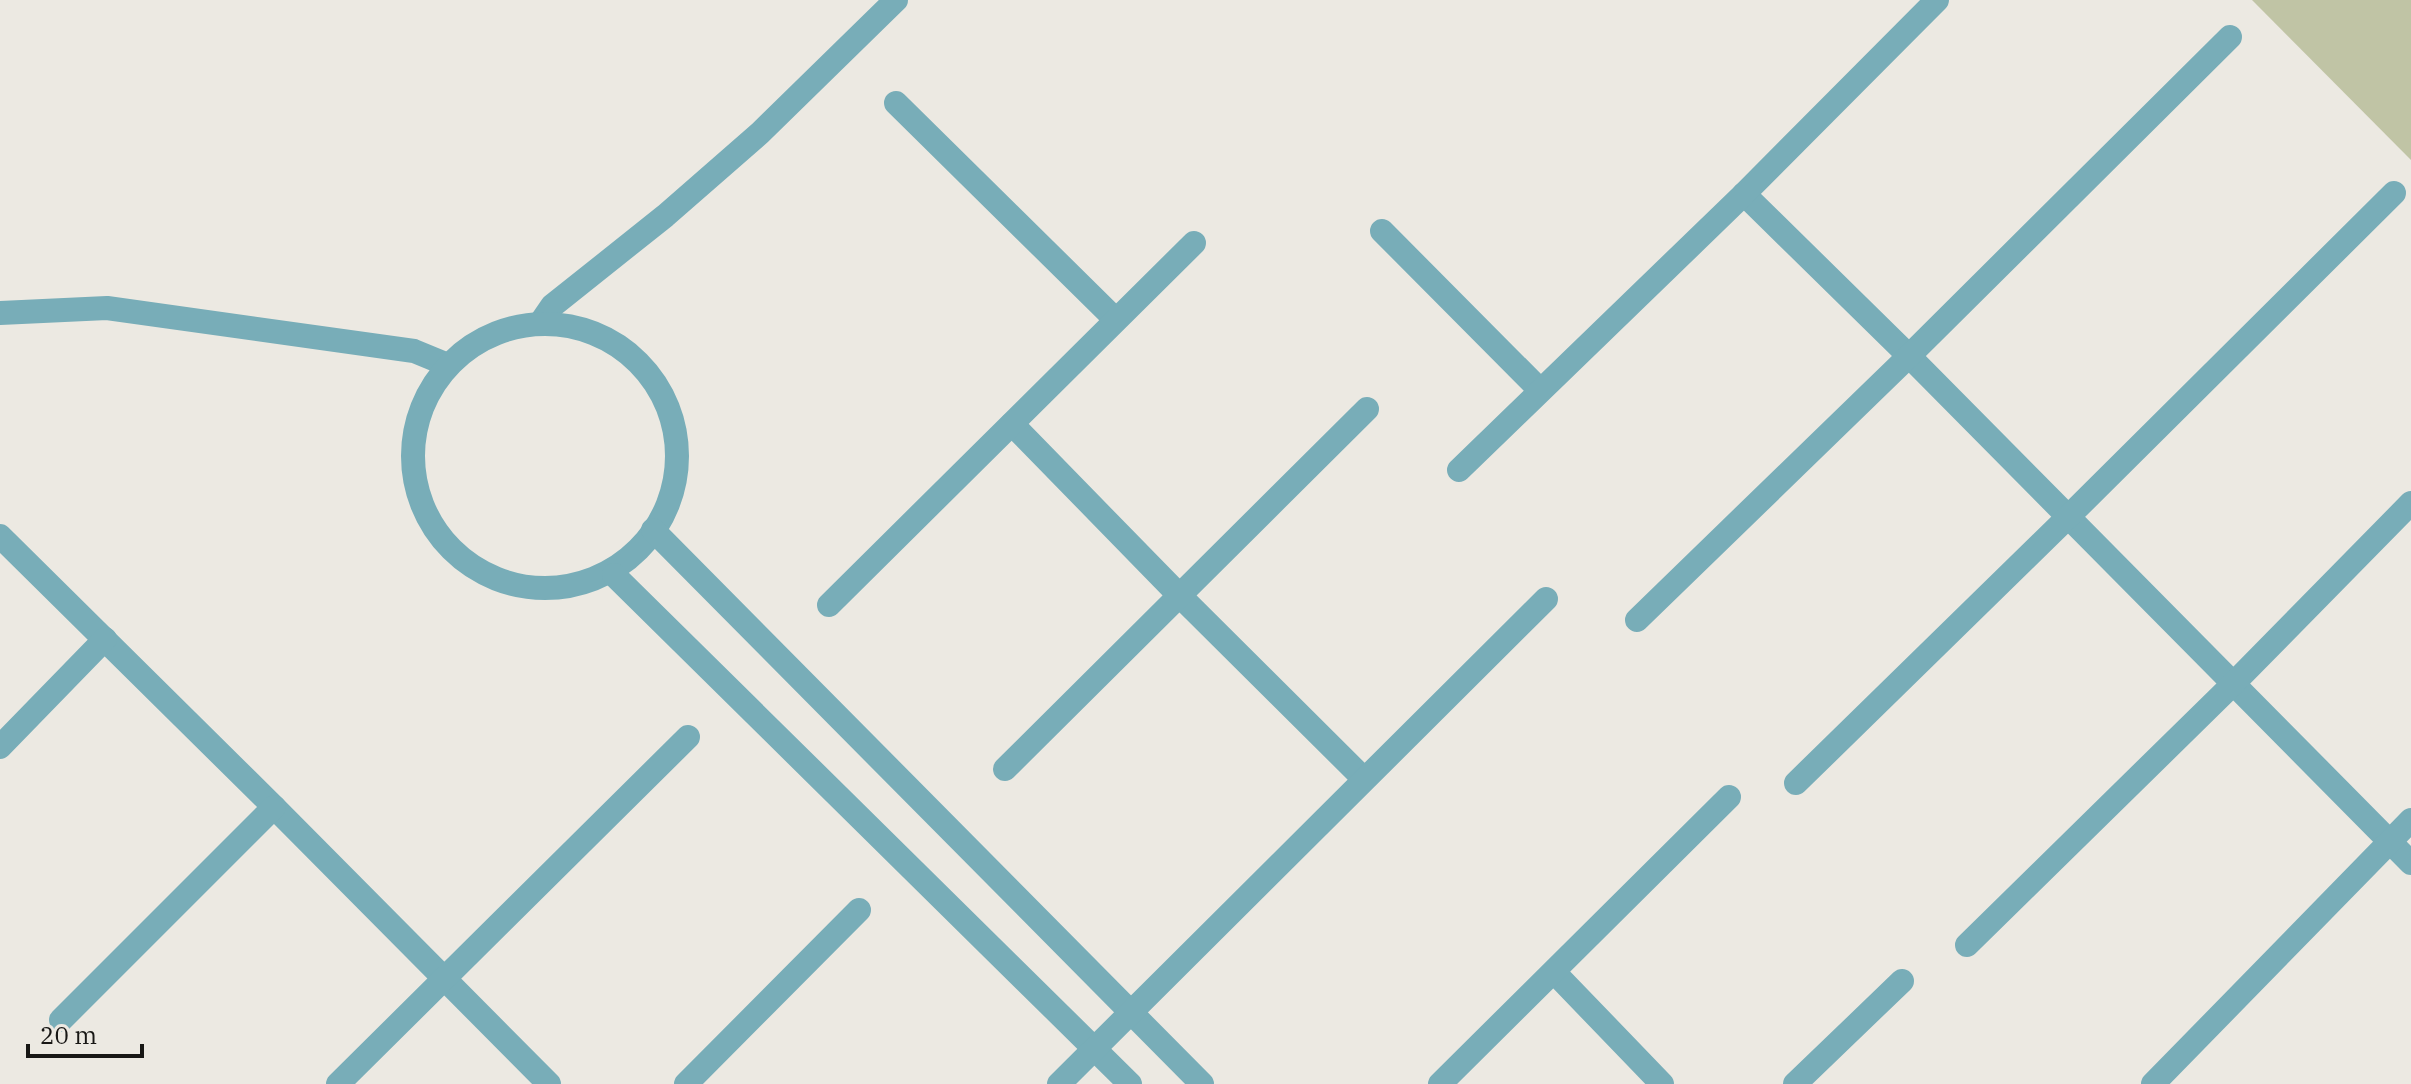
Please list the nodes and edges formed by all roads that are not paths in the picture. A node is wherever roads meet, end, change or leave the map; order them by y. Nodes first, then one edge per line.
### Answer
1 (896, 0) edge
2 (1937, 0) edge
3 (2230, 37) dead end
4 (896, 103) dead end
5 (2394, 193) dead end
6 (1744, 194) junction
7 (1382, 231) dead end
8 (1194, 243) dead end
9 (0, 313) edge
10 (1115, 319) junction
11 (541, 322) junction
12 (1909, 356) junction
13 (448, 365) junction
14 (1540, 390) junction
15 (1367, 409) dead end
16 (1012, 424) junction
17 (1459, 470) dead end
18 (2411, 503) edge
19 (2067, 518) junction
20 (653, 530) junction
21 (0, 536) edge
22 (614, 575) junction
23 (1179, 595) junction
24 (1546, 599) dead end
25 (829, 605) dead end
26 (1637, 620) dead end
27 (105, 639) junction
28 (2233, 684) junction
29 (688, 737) dead end
30 (0, 747) edge
31 (1005, 769) dead end
32 (1364, 779) junction
33 (1796, 783) dead end
34 (1729, 797) dead end
35 (274, 807) junction
36 (2411, 820) edge
37 (2390, 841) junction
38 (2411, 863) edge
39 (859, 910) dead end
40 (1967, 945) dead end
41 (1555, 973) junction
42 (443, 979) junction
43 (1902, 981) dead end
44 (1130, 1012) junction
45 (61, 1020) dead end
46 (1094, 1048) junction
47 (338, 1084) edge
48 (549, 1084) edge
49 (686, 1084) edge
50 (1059, 1084) edge
51 (1130, 1084) edge
52 (1202, 1084) edge
53 (1440, 1084) edge
54 (1662, 1084) edge
55 (1795, 1084) edge
56 (2153, 1084) edge

1 - 11 street
2 - 6 street
3 - 12 street
4 - 10 street
5 - 19 street
6 - 12 street
6 - 14 street
7 - 14 street
8 - 10 street
9 - 13 street
10 - 16 street
11 - 13 street
11 - 20 street
12 - 19 street
12 - 26 street
13 - 22 street
14 - 17 street
15 - 23 street
16 - 23 street
16 - 25 street
18 - 28 street
19 - 28 street
19 - 33 street
20 - 22 street
20 - 44 street
21 - 27 street
22 - 46 street
23 - 31 street
23 - 32 street
24 - 32 street
27 - 30 street
27 - 35 street
28 - 37 street
28 - 40 street
29 - 42 street
32 - 44 street
34 - 41 street
35 - 42 street
35 - 45 street
36 - 37 street
37 - 38 street
37 - 56 street
39 - 49 street
41 - 53 street
41 - 54 street
42 - 47 street
42 - 48 street
43 - 55 street
44 - 46 street
44 - 52 street
46 - 50 street
46 - 51 street

